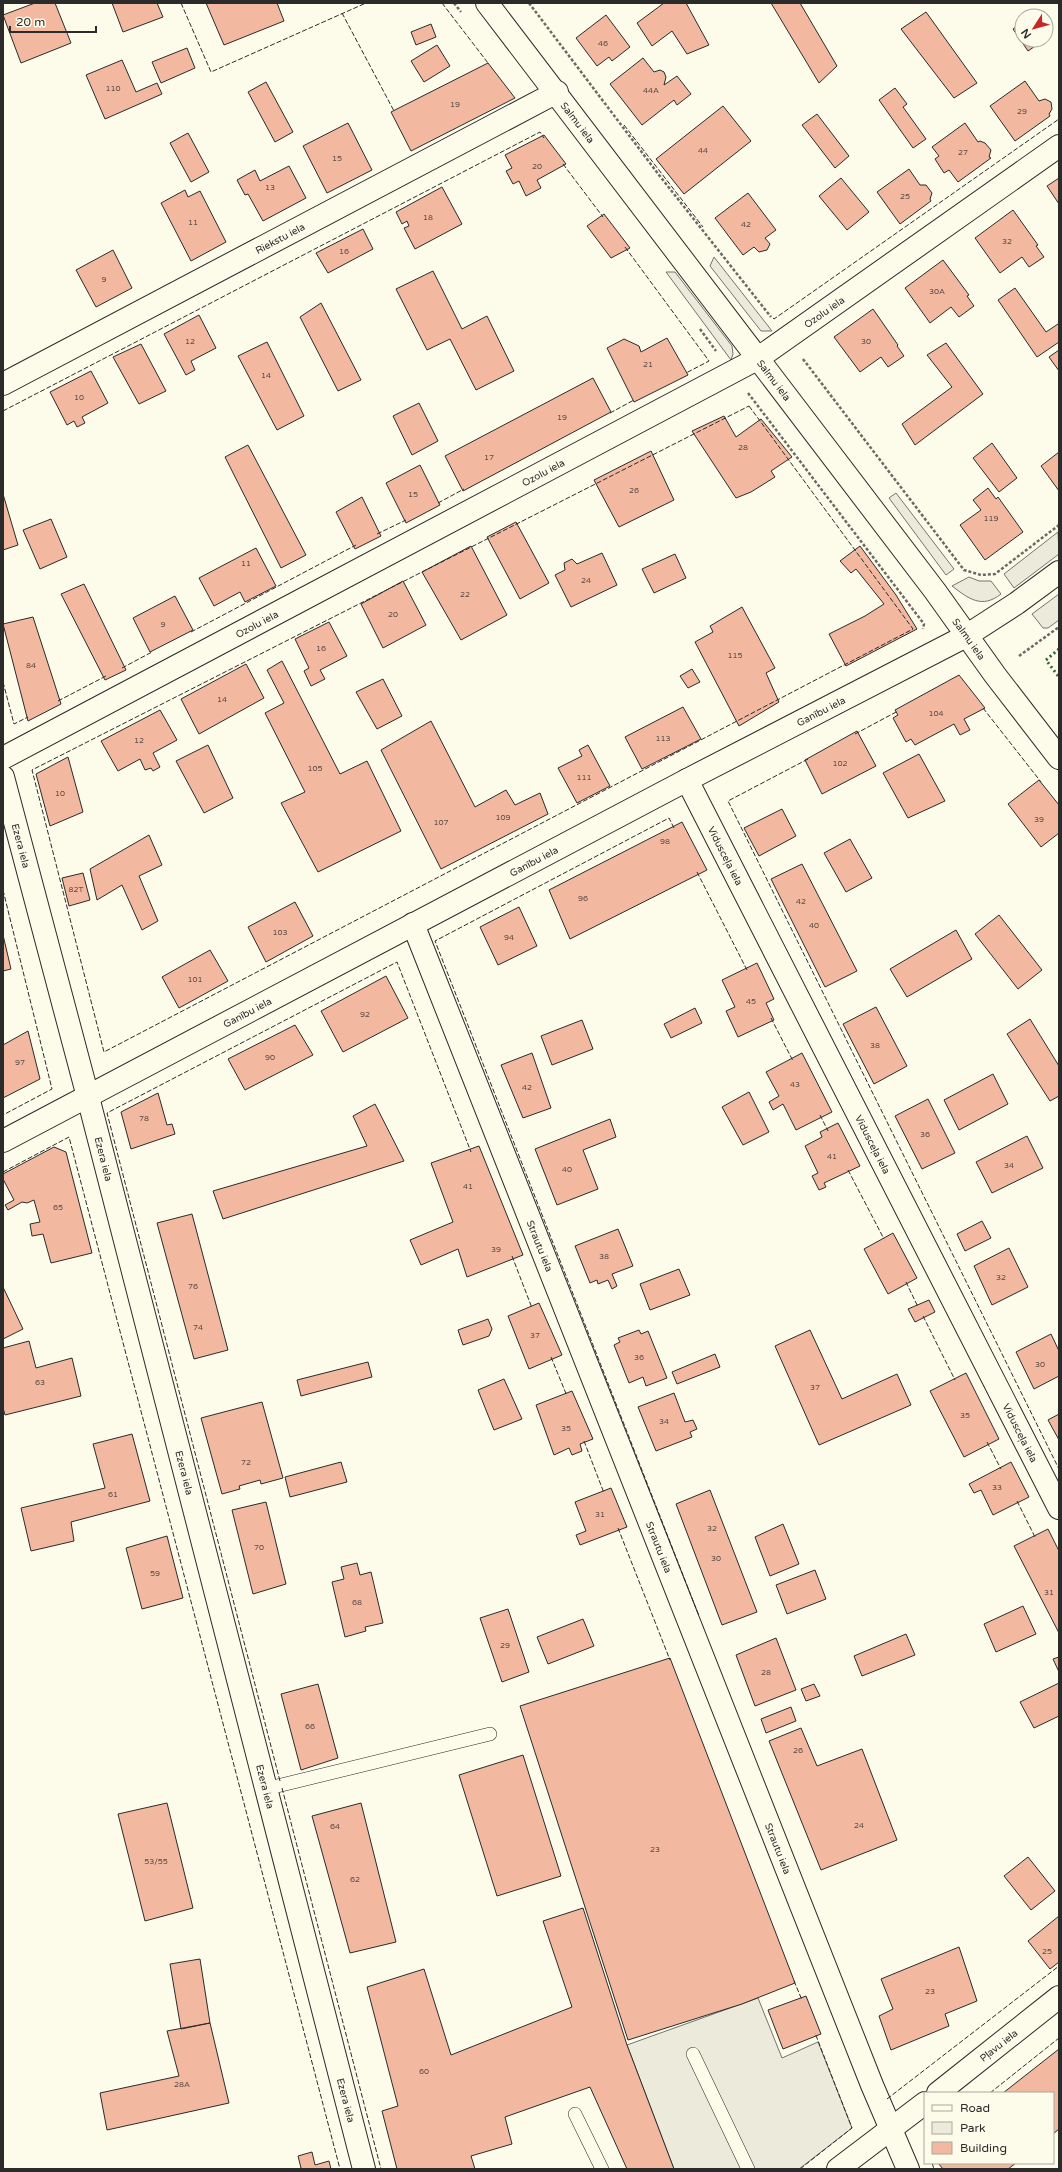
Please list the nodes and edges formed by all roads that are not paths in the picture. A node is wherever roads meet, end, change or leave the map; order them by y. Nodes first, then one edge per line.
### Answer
1 (487, 3) edge
2 (557, 92) junction
3 (1059, 146) edge
4 (757, 359) junction
5 (3, 384) edge
6 (1059, 572) edge
7 (966, 636) junction
8 (3, 758) edge
9 (1059, 758) edge
10 (3, 778) edge
11 (687, 780) junction
12 (413, 924) junction
13 (88, 1097) junction
14 (3, 1141) edge
15 (1059, 1508) edge
16 (490, 1734) dead end
17 (265, 1788) junction
18 (1059, 1997) edge
19 (693, 2054) dead end
20 (939, 2092) edge
21 (924, 2104) edge
22 (575, 2114) dead end
23 (890, 2130) junction
24 (364, 2169) edge
25 (602, 2169) edge
26 (748, 2169) edge
27 (838, 2169) edge
28 (908, 2169) edge

1 - 2 main road, Salmu iela
2 - 4 main road, Salmu iela
2 - 5 main road, Riekstu iela
3 - 4 main road, Ozolu iela
4 - 7 main road, Salmu iela
4 - 8 main road, Ozolu iela
6 - 7 main road, Ganību iela
7 - 9 main road, Salmu iela
7 - 11 main road, Ganību iela
10 - 13 main road, Ezera iela
11 - 12 main road, Ganību iela
11 - 15 main road, Vidusceļa iela
12 - 13 main road, Ganību iela
12 - 23 main road, Strautu iela
13 - 14 main road, Ganību iela
13 - 17 main road, Ezera iela
16 - 17 lane
17 - 24 main road, Ezera iela
18 - 20 main road, Pļavu iela
19 - 26 lane
21 - 23 main road
22 - 25 lane
23 - 27 main road
23 - 28 main road, Strautu iela

